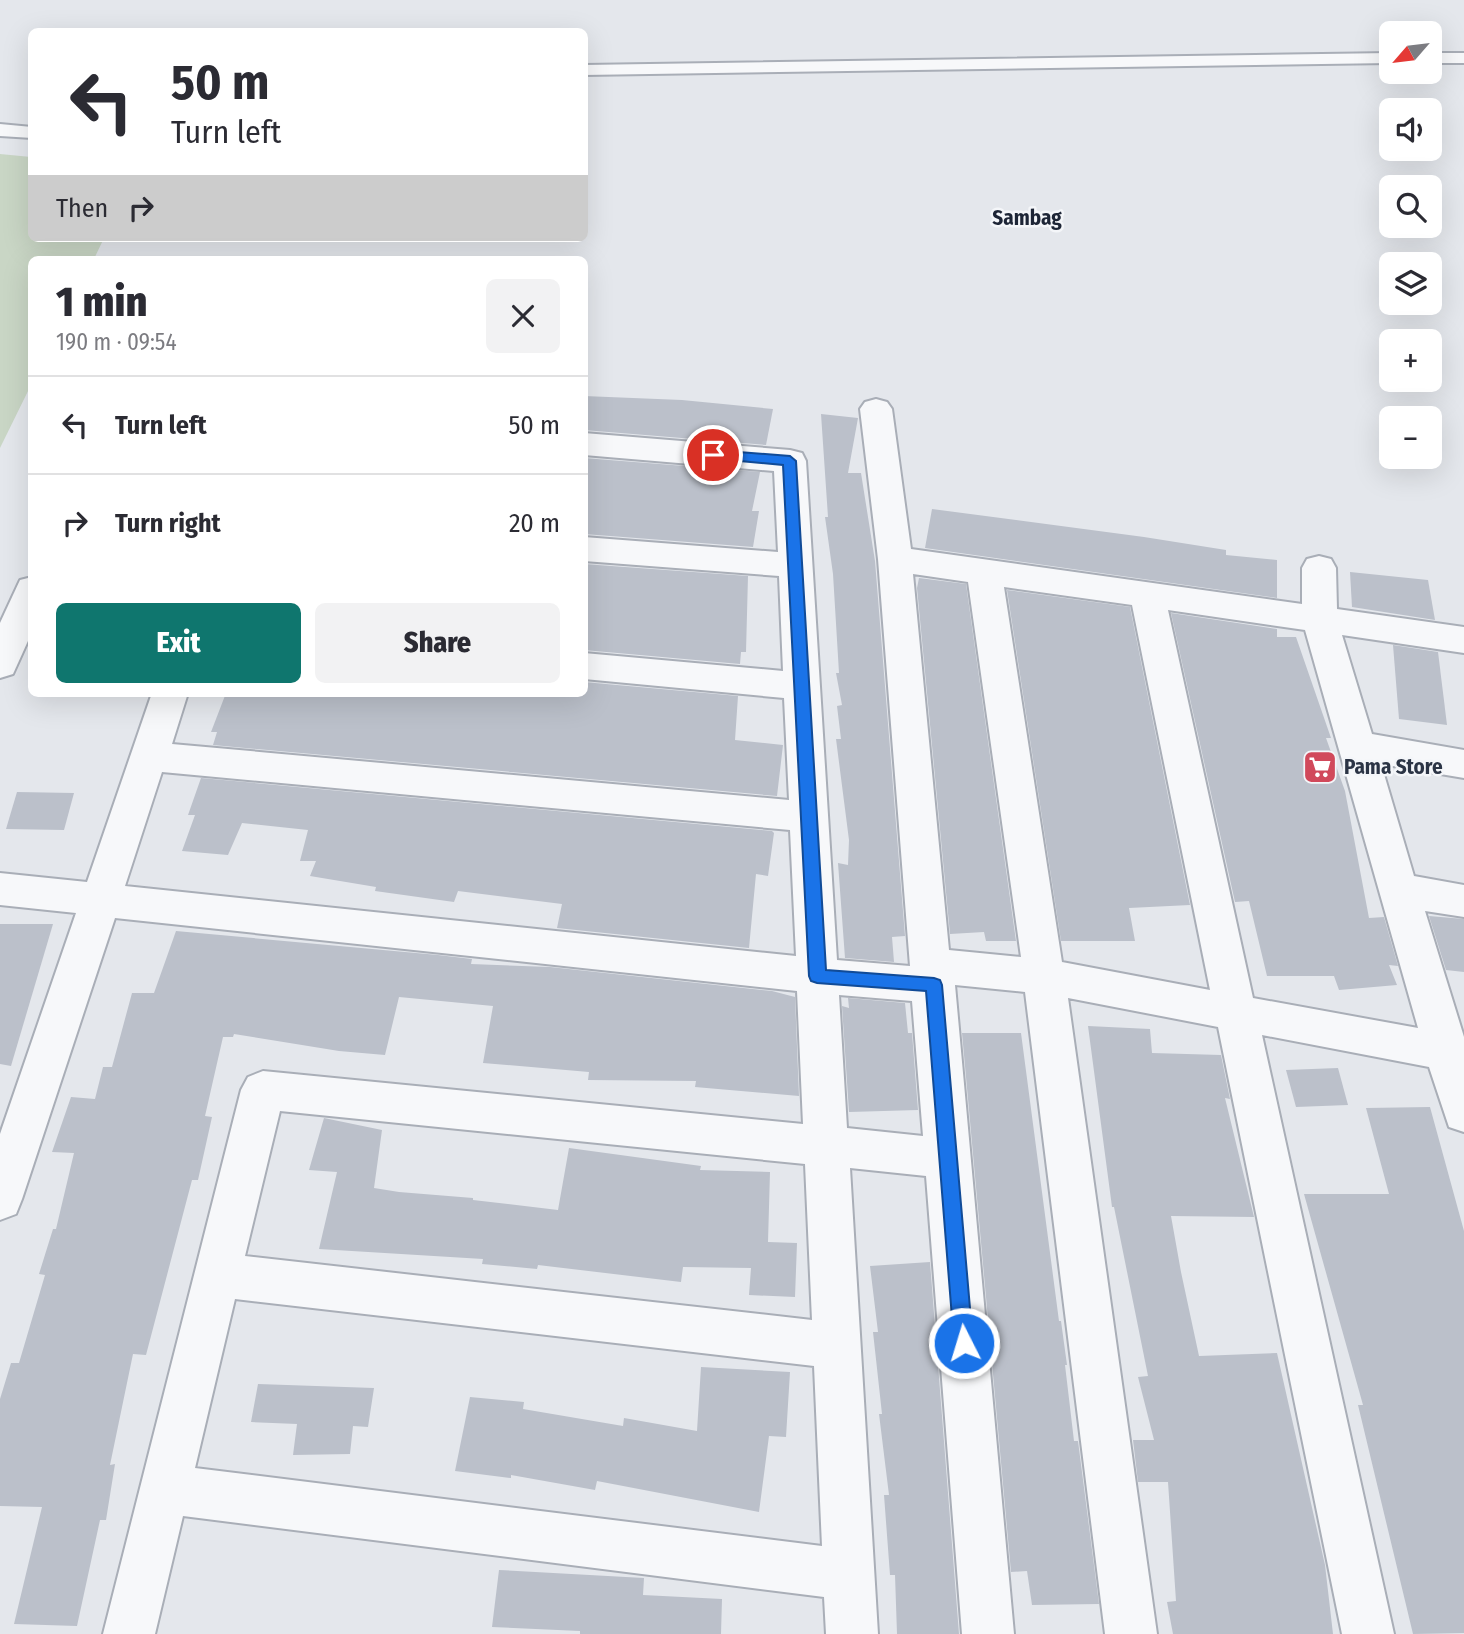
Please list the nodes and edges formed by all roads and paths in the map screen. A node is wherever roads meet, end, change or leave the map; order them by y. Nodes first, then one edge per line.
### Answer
1 (1379, 58) edge
2 (1442, 58) edge
3 (1464, 58) edge
4 (588, 70) edge
5 (0, 130) edge
6 (28, 133) edge
7 (876, 409) dead end
8 (588, 444) edge
9 (588, 549) edge
10 (895, 559) junction
11 (795, 565) junction
12 (1319, 568) dead end
13 (984, 571) junction
14 (1147, 594) junction
15 (28, 598) edge
16 (1319, 618) junction
17 (1464, 640) edge
18 (0, 664) edge
19 (588, 666) edge
20 (802, 687) junction
21 (169, 697) edge
22 (1357, 746) junction
23 (149, 756) junction
24 (1464, 764) edge
25 (809, 817) junction
26 (0, 889) edge
27 (1399, 890) junction
28 (102, 900) junction
29 (1464, 901) edge
30 (933, 975) junction
31 (817, 976) junction
32 (1044, 976) junction
33 (1237, 1012) junction
34 (1455, 1053) edge
35 (1464, 1113) edge
36 (827, 1146) junction
37 (948, 1158) junction
38 (0, 1199) edge
39 (218, 1275) junction
40 (838, 1346) junction
41 (165, 1489) junction
42 (849, 1575) junction
43 (130, 1634) edge
44 (852, 1634) edge
45 (988, 1634) edge
46 (1131, 1634) edge
47 (1368, 1634) edge

1 - 4 lane
2 - 3 lane
5 - 6 lane
7 - 10 street
8 - 11 street
9 - 11 street
10 - 13 street
10 - 30 street
11 - 20 street
12 - 16 street
13 - 14 street
13 - 32 street
14 - 16 street
14 - 33 street
15 - 18 street
16 - 17 street
16 - 22 street
19 - 20 street
20 - 25 street
21 - 23 street
22 - 24 street
22 - 27 street
23 - 25 street
23 - 28 street
25 - 31 street
26 - 28 street
27 - 29 street
27 - 34 street
28 - 31 street
28 - 38 street
30 - 31 street
30 - 32 street
30 - 37 street
31 - 36 street
32 - 33 street
32 - 46 street
33 - 34 street
33 - 47 street
34 - 35 street
36 - 37 street
36 - 39 street
36 - 40 street
37 - 45 street
39 - 40 street
39 - 41 street
40 - 42 street
41 - 42 street
41 - 43 street
42 - 44 street

